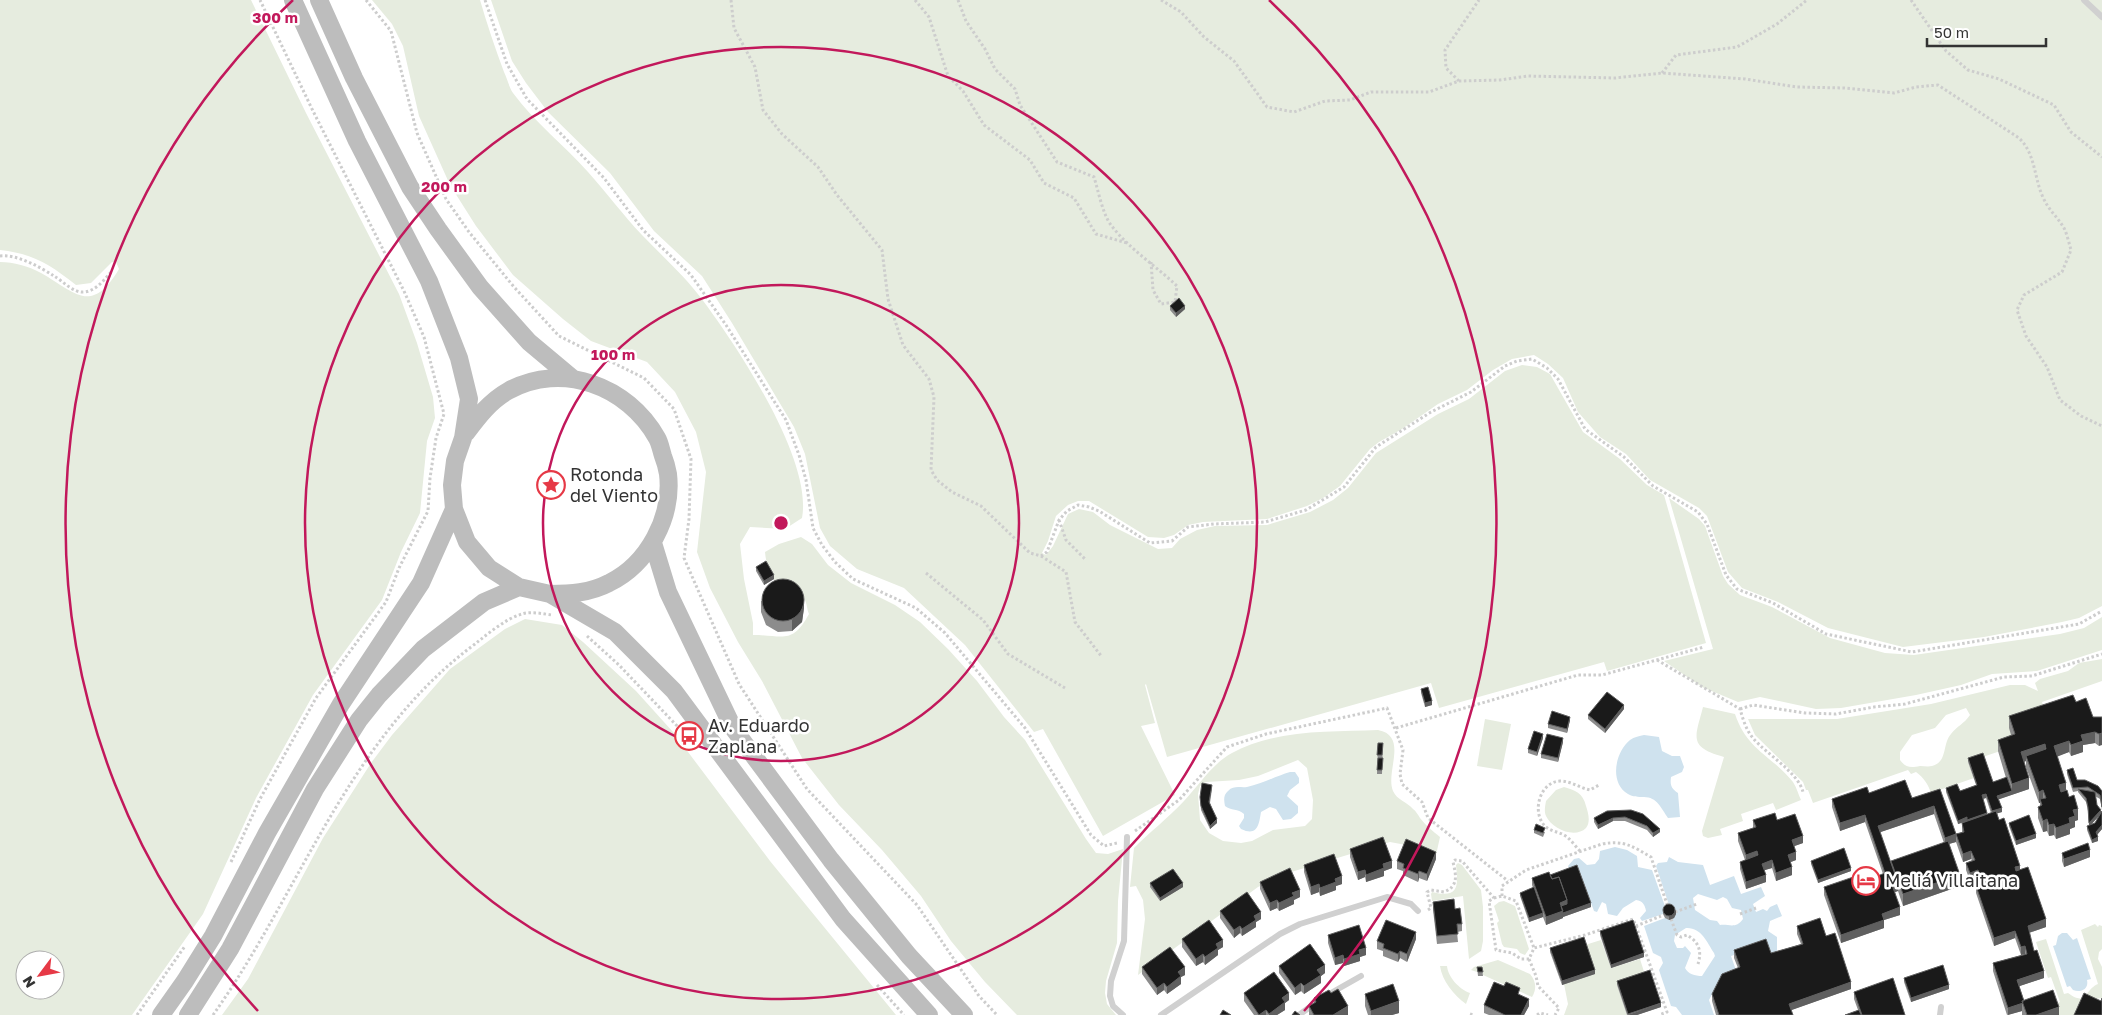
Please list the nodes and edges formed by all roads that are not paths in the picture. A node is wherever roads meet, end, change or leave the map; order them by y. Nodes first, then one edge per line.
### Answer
1 (293, 0) edge
2 (319, 0) edge
3 (2084, 0) edge
4 (2102, 17) edge
5 (572, 378) junction
6 (463, 438) junction
7 (454, 509) junction
8 (653, 543) junction
9 (519, 586) junction
10 (550, 594) junction
11 (1127, 837) road end
12 (1418, 911) road end
13 (1361, 976) dead end
14 (1325, 997) edge
15 (1319, 1001) edge
16 (1941, 1008) dead end
17 (161, 1015) edge
18 (188, 1015) edge
19 (929, 1015) edge
20 (964, 1015) edge
21 (1123, 1015) edge
22 (1161, 1015) edge
23 (1299, 1015) edge
24 (1940, 1015) edge

1 - 6 main road
2 - 5 main road
3 - 4 lane
5 - 6 main road
5 - 8 main road
6 - 7 main road
7 - 9 main road
7 - 17 main road
8 - 10 main road
8 - 20 main road
9 - 10 main road
9 - 18 main road
10 - 19 main road
11 - 21 lane
12 - 22 lane
13 - 14 lane
15 - 23 lane
16 - 24 lane

